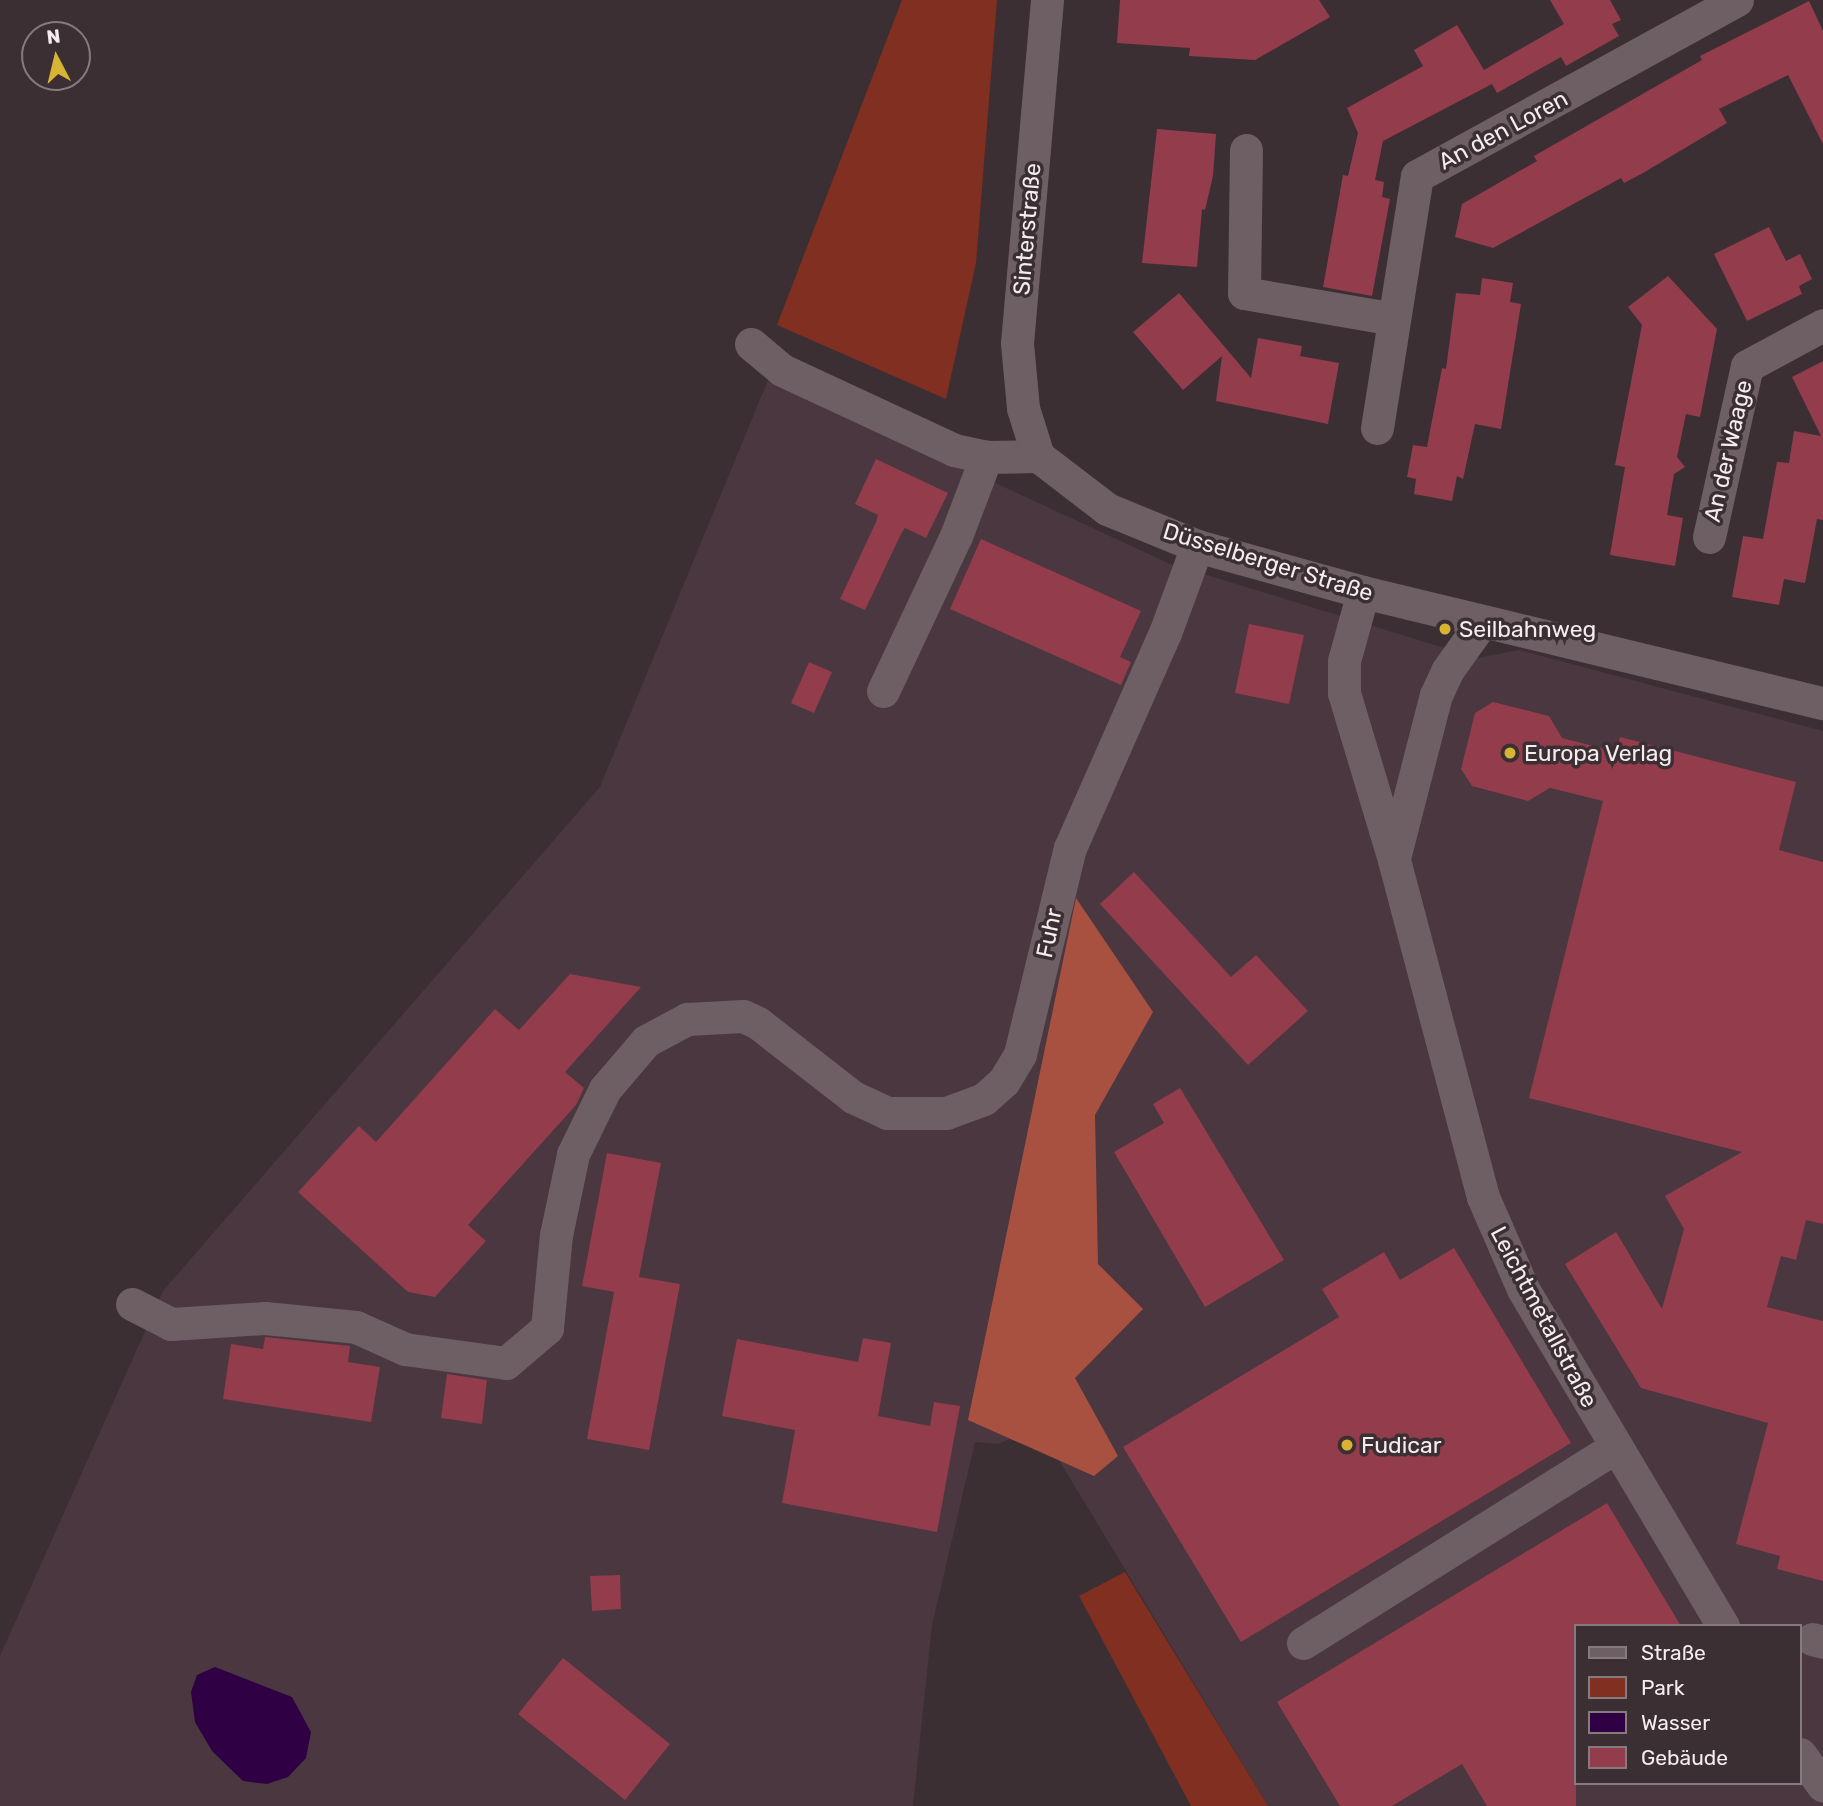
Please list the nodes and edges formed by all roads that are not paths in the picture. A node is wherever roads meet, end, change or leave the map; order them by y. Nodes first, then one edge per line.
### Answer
1 (1047, 0) edge
2 (1737, 0) edge
3 (1246, 149) dead end
4 (1394, 319) junction
5 (1823, 326) edge
6 (751, 344) dead end
7 (1377, 428) dead end
8 (1038, 456) junction
9 (986, 457) junction
10 (1709, 537) dead end
11 (1197, 546) junction
12 (1363, 592) junction
13 (1482, 622) junction
14 (883, 691) dead end
15 (1823, 702) edge
16 (1394, 860) junction
17 (132, 1304) dead end
18 (1615, 1447) junction
19 (1722, 1624) edge
20 (1303, 1643) dead end
21 (1802, 1757) edge
22 (1823, 1786) edge

1 - 8 street, Sinterstraße
2 - 4 street, An den Loren
3 - 4 street
4 - 7 street, An den Loren
5 - 10 street, An der Waage
6 - 9 street
8 - 9 street
8 - 11 street, Düsselberger Straße
9 - 14 street
11 - 12 street, Düsselberger Straße
11 - 17 street, Fuhr
12 - 13 street, Düsselberger Straße
12 - 16 street, Leichtmetallstraße
13 - 15 street, Düsselberger Straße
13 - 16 street, Leichtmetallstraße
16 - 18 street, Leichtmetallstraße
18 - 19 street, Leichtmetallstraße
18 - 20 street
21 - 22 street

